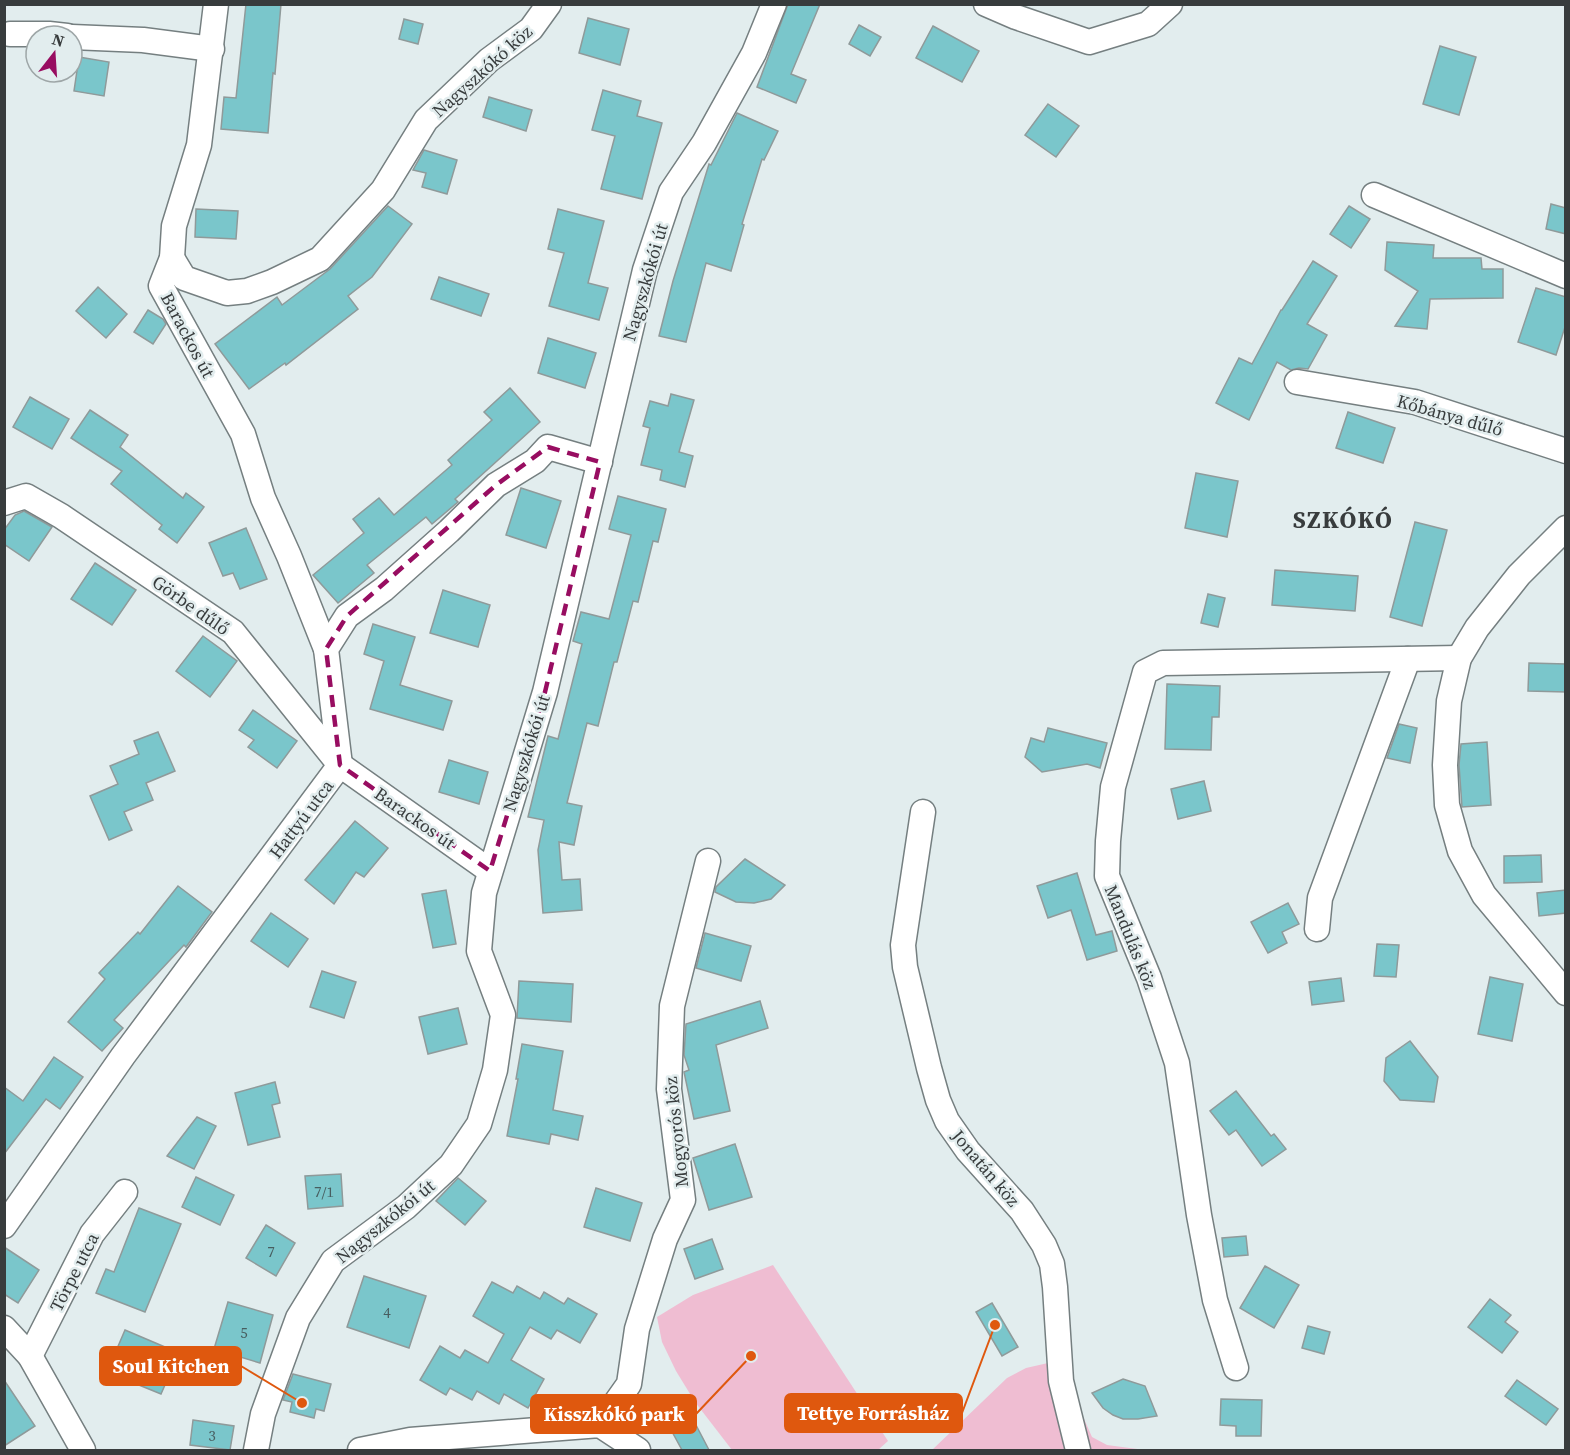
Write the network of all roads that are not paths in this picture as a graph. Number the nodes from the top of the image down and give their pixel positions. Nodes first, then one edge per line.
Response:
1 (216, 4) edge
2 (549, 4) edge
3 (774, 4) edge
4 (986, 4) edge
5 (1170, 4) edge
6 (10, 34) dead end
7 (24, 34) edge
8 (84, 38) edge
9 (212, 49) junction
10 (1374, 195) dead end
11 (172, 258) junction
12 (1566, 276) edge
13 (1297, 382) dead end
14 (1566, 451) edge
15 (600, 462) junction
16 (4, 503) edge
17 (1566, 528) edge
18 (326, 649) junction
19 (1459, 658) junction
20 (1408, 659) junction
21 (340, 765) junction
22 (922, 812) dead end
23 (708, 861) dead end
24 (490, 871) junction
25 (1317, 929) dead end
26 (1566, 993) edge
27 (124, 1192) dead end
28 (4, 1226) edge
29 (4, 1328) edge
30 (30, 1356) junction
31 (1236, 1368) dead end
32 (600, 1425) junction
33 (83, 1450) edge
34 (256, 1450) edge
35 (360, 1450) edge
36 (638, 1450) edge
37 (1078, 1450) edge

1 - 9 street, Barackos út
2 - 11 street, Nagyszkókó köz
3 - 15 street, Nagyszkókói út
4 - 5 street
6 - 7 street
8 - 9 street
9 - 11 street, Barackos út
10 - 12 street
11 - 18 street, Barackos út
13 - 14 street, Kőbánya dűlő
15 - 18 street
15 - 24 street, Nagyszkókói út
16 - 21 street, Görbe dűlő
17 - 19 street
18 - 21 street, Hattyú utca
19 - 20 street, Mandulás köz
19 - 26 street
20 - 25 street
20 - 31 street, Mandulás köz
21 - 24 street, Barackos út
21 - 28 street, Hattyú utca
22 - 37 street, Jonatán köz
23 - 32 street, Mogyorós köz
24 - 34 street, Nagyszkókói út
27 - 30 street, Törpe utca
29 - 30 street
30 - 33 street
32 - 35 street
32 - 36 street

